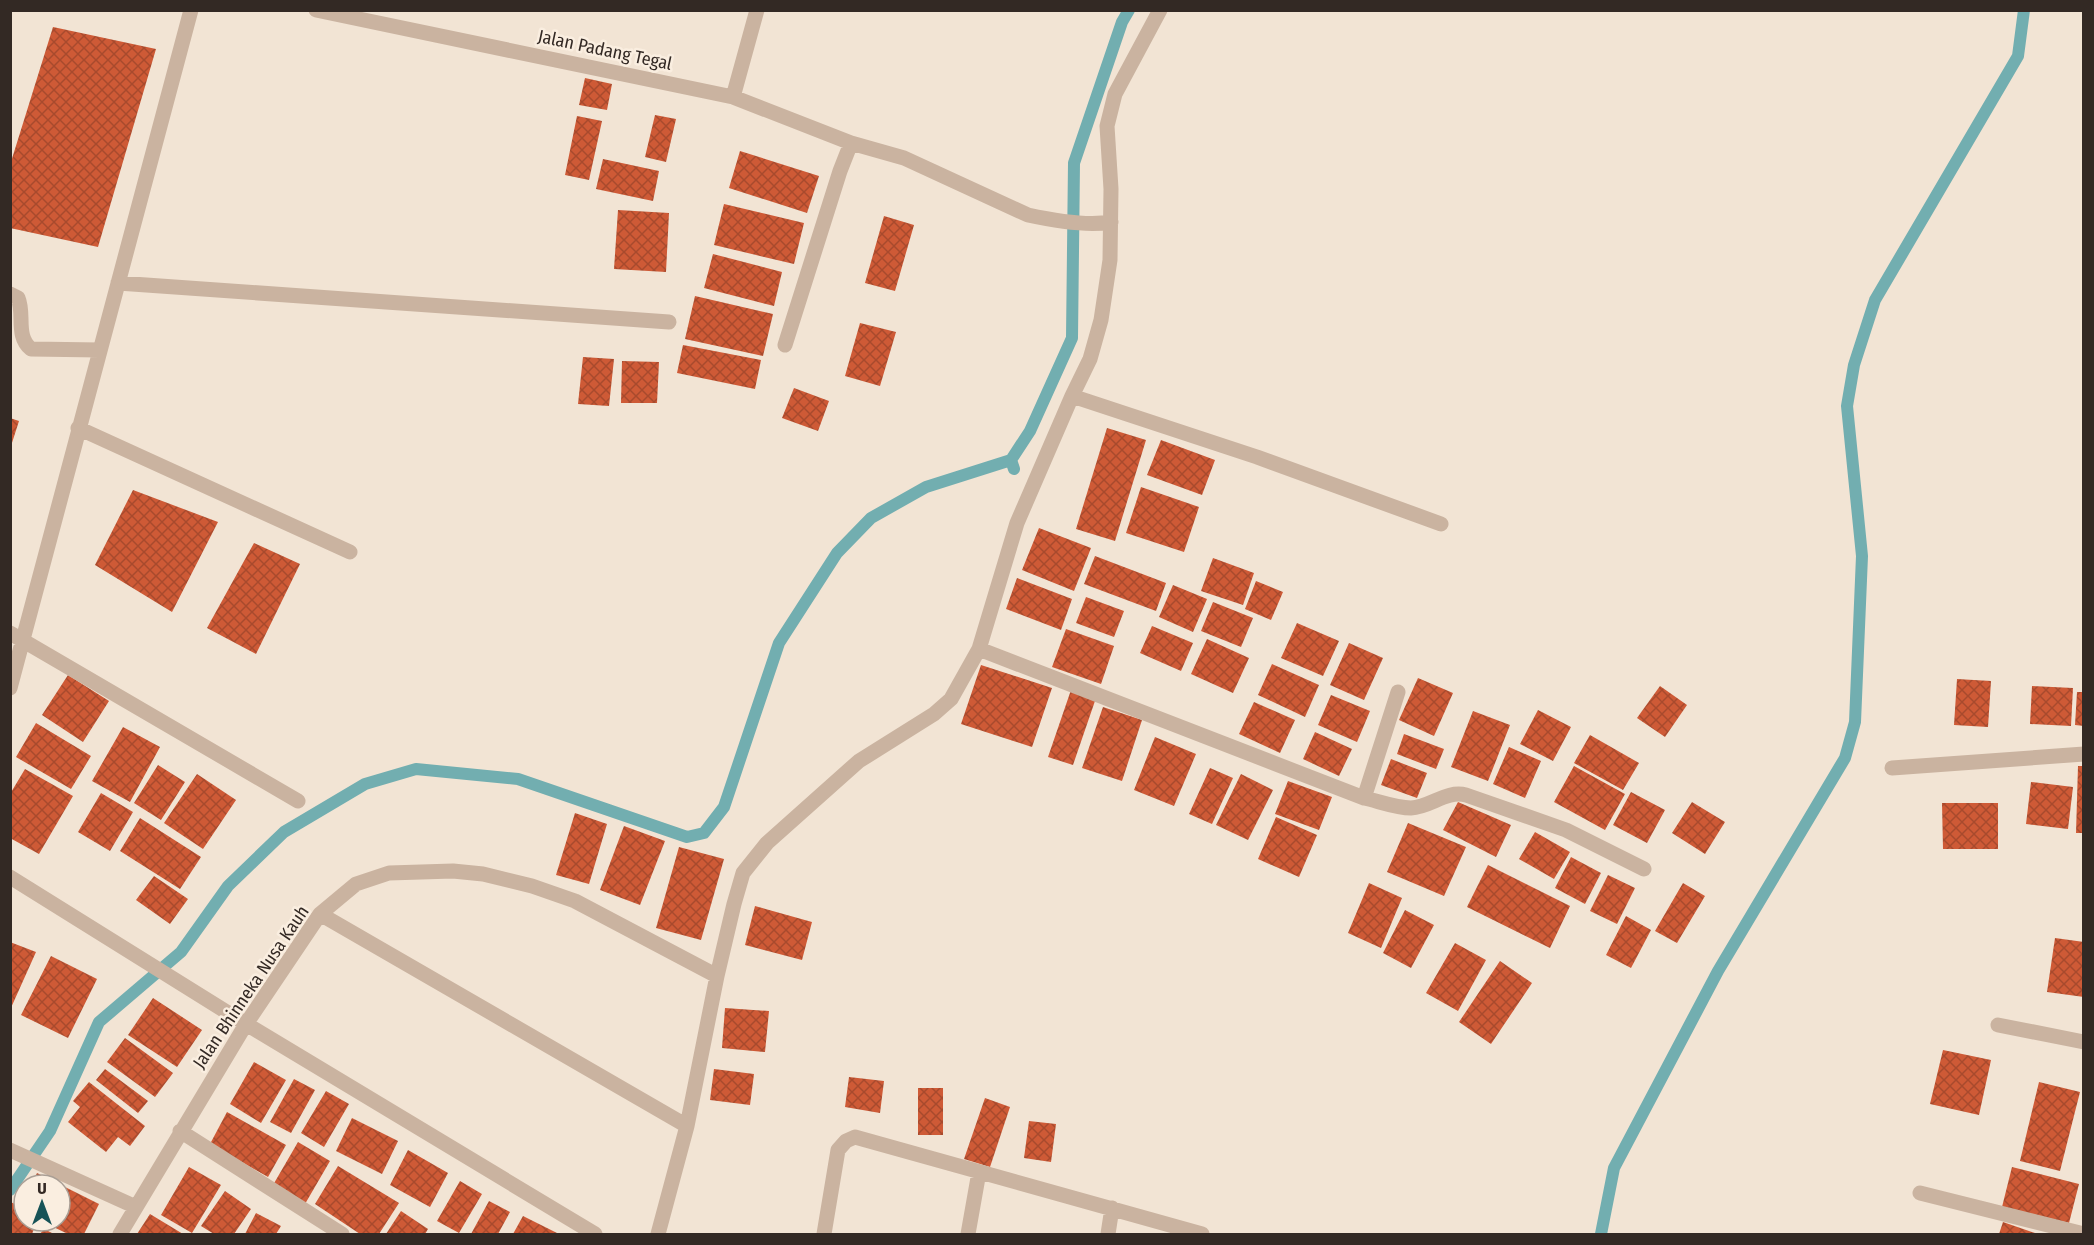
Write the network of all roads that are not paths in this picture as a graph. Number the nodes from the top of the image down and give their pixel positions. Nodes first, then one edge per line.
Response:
1 (190, 10) edge
2 (316, 10) edge
3 (757, 10) edge
4 (1160, 10) edge
5 (733, 97) junction
6 (851, 143) junction
7 (1107, 222) junction
8 (118, 283) junction
9 (10, 294) edge
10 (669, 321) dead end
11 (785, 345) dead end
12 (99, 350) junction
13 (1072, 396) junction
14 (78, 428) junction
15 (1441, 524) dead end
16 (350, 552) dead end
17 (10, 633) edge
18 (24, 641) junction
19 (979, 649) junction
20 (10, 688) edge
21 (1398, 692) dead end
22 (2084, 754) edge
23 (1892, 768) dead end
24 (1364, 798) junction
25 (298, 801) dead end
26 (1644, 869) dead end
27 (10, 877) edge
28 (320, 914) junction
29 (717, 976) junction
30 (246, 1024) junction
31 (1998, 1024) dead end
32 (2084, 1042) edge
33 (687, 1126) junction
34 (180, 1131) junction
35 (13, 1151) edge
36 (979, 1172) junction
37 (1920, 1193) dead end
38 (136, 1207) junction
39 (1112, 1208) junction
40 (120, 1234) edge
41 (342, 1234) edge
42 (595, 1234) edge
43 (658, 1234) edge
44 (824, 1234) edge
45 (968, 1234) edge
46 (1108, 1234) edge
47 (1202, 1234) edge
48 (2084, 1234) edge

1 - 8 street
2 - 5 street, Jalan Padang Tegal
3 - 5 street
4 - 7 street
5 - 6 street, Jalan Padang Tegal
6 - 7 street, Jalan Padang Tegal
6 - 11 street
7 - 13 street
8 - 10 street
8 - 12 street
9 - 12 street
12 - 14 street
13 - 15 street
13 - 19 street
14 - 16 street
14 - 18 street
17 - 18 street
18 - 20 street
18 - 25 street
19 - 24 street
19 - 29 street
21 - 24 street
22 - 23 street
24 - 26 street
27 - 30 street
28 - 29 street, Jalan Bhinneka Nusa Kauh
28 - 30 street, Jalan Bhinneka Nusa Kauh
28 - 33 street
29 - 33 street
30 - 34 street, Jalan Bhinneka Nusa Kauh
30 - 42 street
31 - 32 street
33 - 43 street
34 - 38 street, Jalan Bhinneka Nusa Kauh
34 - 41 street
35 - 38 street
36 - 39 street
36 - 44 street
36 - 45 street
37 - 48 street
38 - 40 street, Jalan Bhinneka Nusa Kauh
39 - 46 street
39 - 47 street

